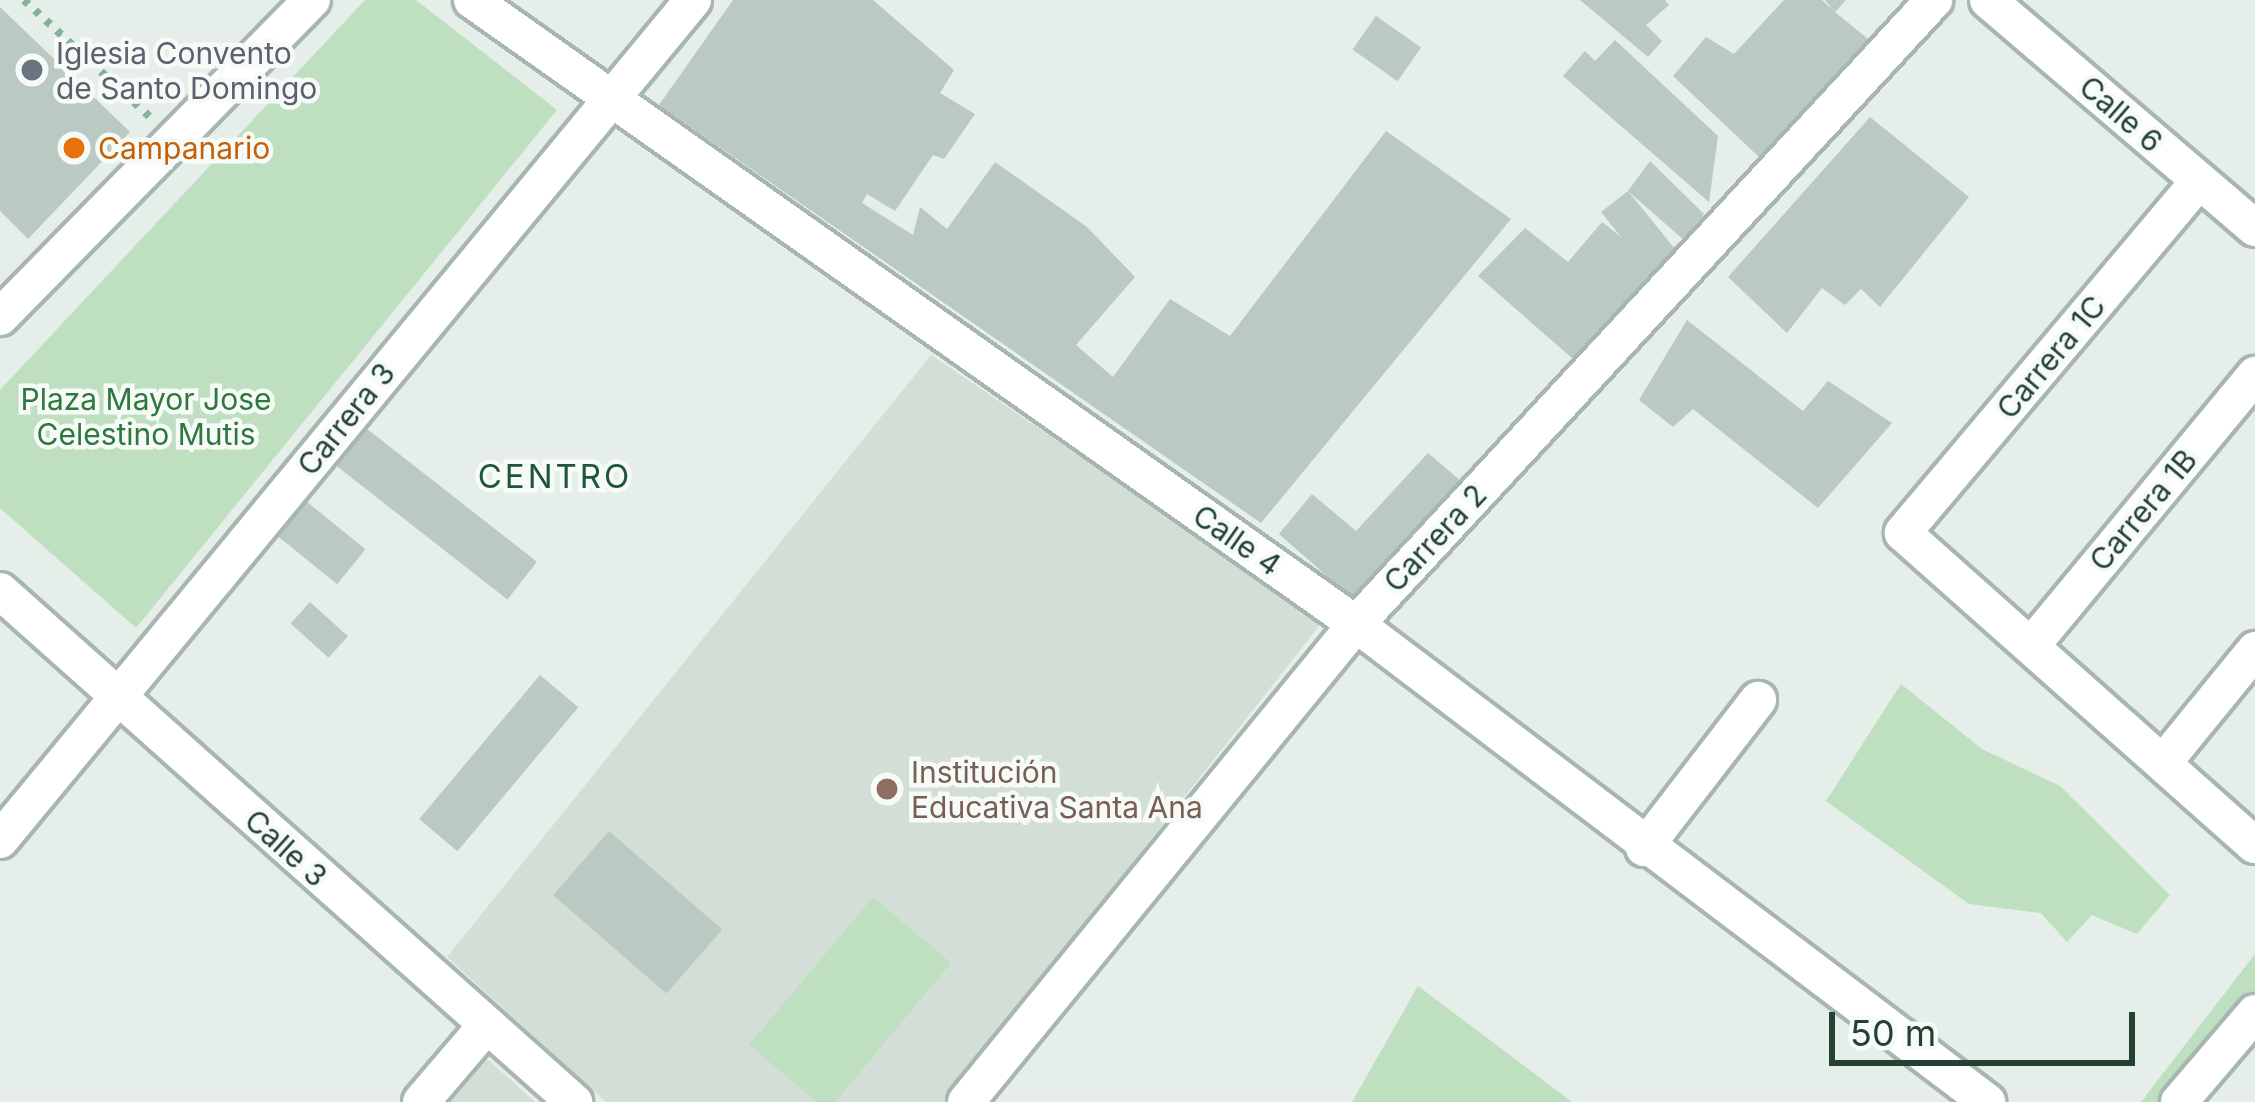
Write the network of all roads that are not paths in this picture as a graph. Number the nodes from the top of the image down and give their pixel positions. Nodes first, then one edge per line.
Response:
1 (312, 0) edge
2 (472, 0) edge
3 (693, 0) edge
4 (1934, 0) edge
5 (1988, 0) edge
6 (609, 96) junction
7 (2199, 182) junction
8 (2248, 209) edge
9 (0, 317) edge
10 (2255, 375) edge
11 (0, 591) edge
12 (1356, 624) junction
13 (2031, 646) junction
14 (2255, 650) edge
15 (119, 698) junction
16 (1758, 700) dead end
17 (2162, 763) junction
18 (0, 840) edge
19 (2255, 845) edge
20 (1643, 848) junction
21 (2255, 1012) edge
22 (485, 1027) junction
23 (421, 1102) edge
24 (574, 1102) edge
25 (966, 1102) edge
26 (1987, 1102) edge
27 (2179, 1102) edge

1 - 9 street
2 - 6 street, Calle 4
3 - 6 street, Carrera 3
4 - 12 street, Carrera 2
5 - 7 street, Calle 6
6 - 12 street, Calle 4
6 - 15 street, Carrera 3
7 - 8 street, Calle 6
7 - 13 street, Carrera 1C
10 - 13 street, Carrera 1B
11 - 15 street, Calle 3
12 - 20 street, Calle 4
12 - 25 street, Carrera 2
13 - 17 street
14 - 17 street
15 - 18 street, Carrera 3
15 - 22 street, Calle 3
16 - 20 street
17 - 19 street
20 - 26 street, Calle 4
21 - 27 street
22 - 23 street
22 - 24 street, Calle 3

